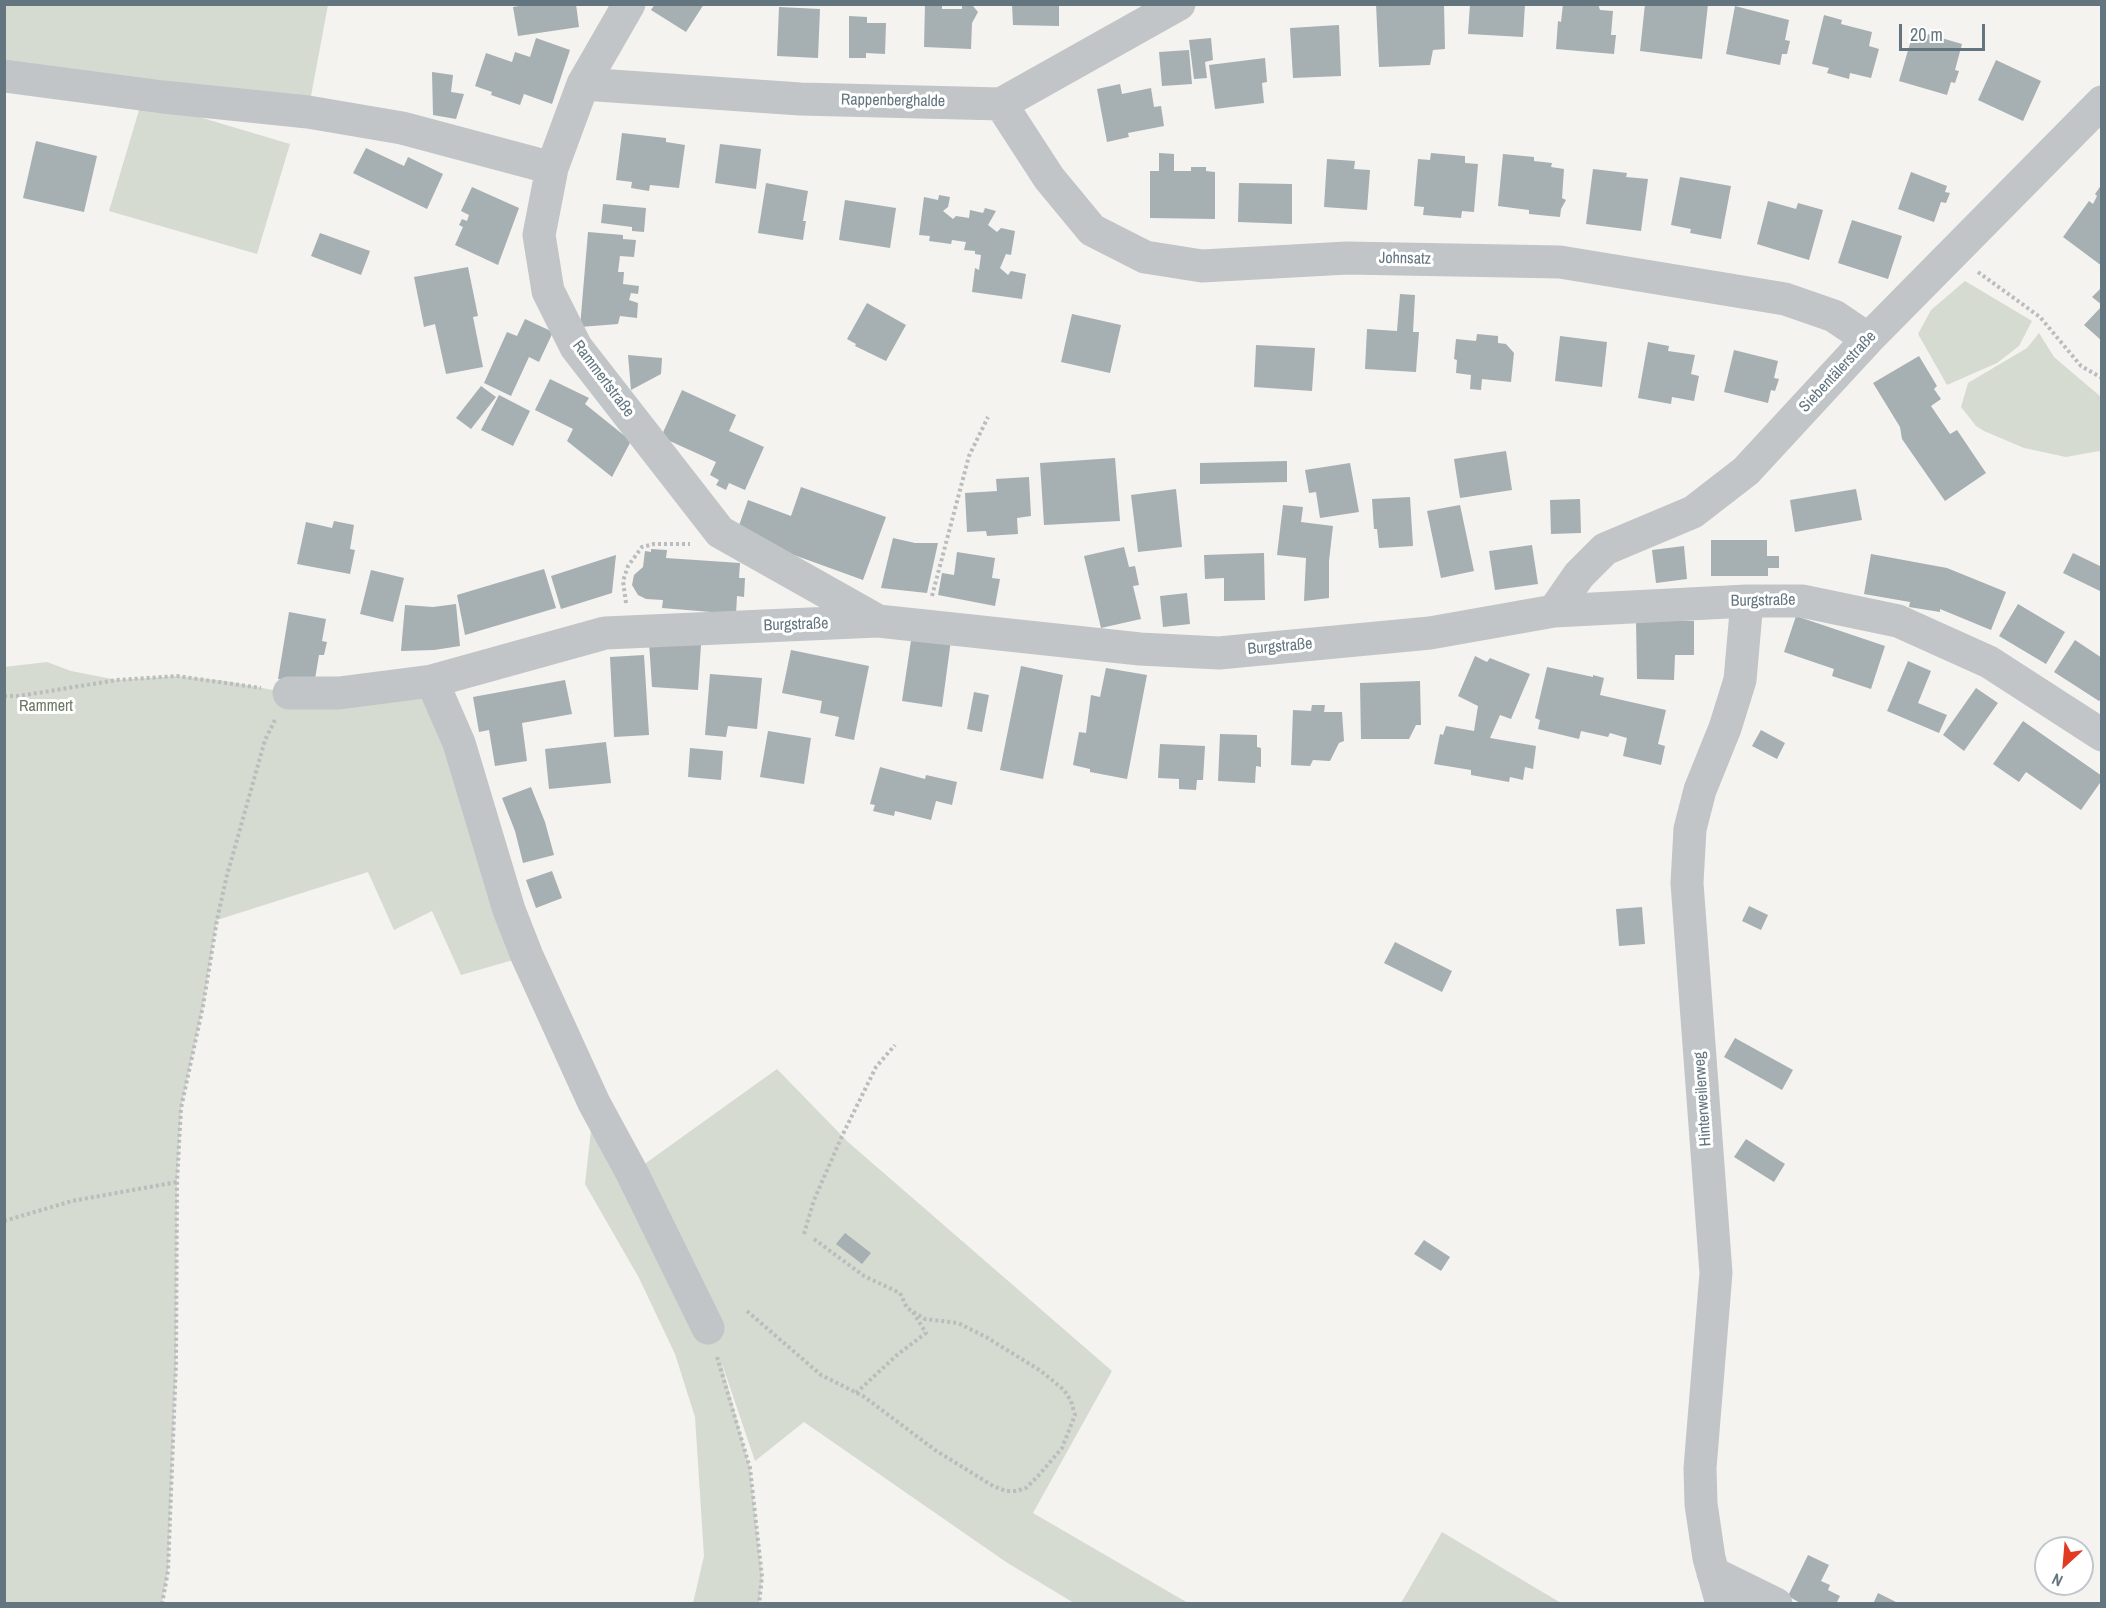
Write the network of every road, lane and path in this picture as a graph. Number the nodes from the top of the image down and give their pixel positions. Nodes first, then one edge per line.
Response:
1 (629, 4) edge
2 (1179, 4) edge
3 (4, 76) edge
4 (583, 84) junction
5 (2102, 102) edge
6 (1001, 104) junction
7 (552, 168) junction
8 (1953, 254) junction
9 (1868, 339) junction
10 (2102, 378) edge
11 (988, 417) dead end
12 (699, 544) dead end
13 (623, 581) dead end
14 (1748, 601) junction
15 (1554, 611) junction
16 (878, 621) junction
17 (927, 626) junction
18 (432, 681) junction
19 (289, 693) junction
20 (4, 696) edge
21 (2102, 735) edge
22 (895, 1045) dead end
23 (177, 1182) junction
24 (4, 1221) edge
25 (804, 1234) dead end
26 (814, 1239) dead end
27 (900, 1293) junction
28 (747, 1311) dead end
29 (708, 1328) joint
30 (856, 1393) junction
31 (1717, 1588) edge
32 (162, 1604) edge
33 (759, 1604) edge
34 (1776, 1604) edge

1 - 4 street, Rammertstraße
2 - 6 street
3 - 7 street
4 - 6 street, Rappenberghalde
4 - 7 street, Rammertstraße
5 - 8 street, Siebentälerstraße
6 - 9 street, Johnsatz
7 - 16 street, Rammertstraße
8 - 9 street, Siebentälerstraße
8 - 10 path
9 - 15 street, Siebentälerstraße
11 - 17 path
12 - 13 path
14 - 15 street, Burgstraße
14 - 21 street, Burgstraße
14 - 31 street, Hinterweilerweg
15 - 17 street, Burgstraße
16 - 17 street, Burgstraße
16 - 18 street, Burgstraße
18 - 19 street, Burgstraße
18 - 29 street
19 - 20 path
19 - 23 path
22 - 25 path
23 - 24 path
23 - 32 path
26 - 27 path
27 - 30 path
27 - 30 path
28 - 30 path
29 - 33 path
31 - 34 street

